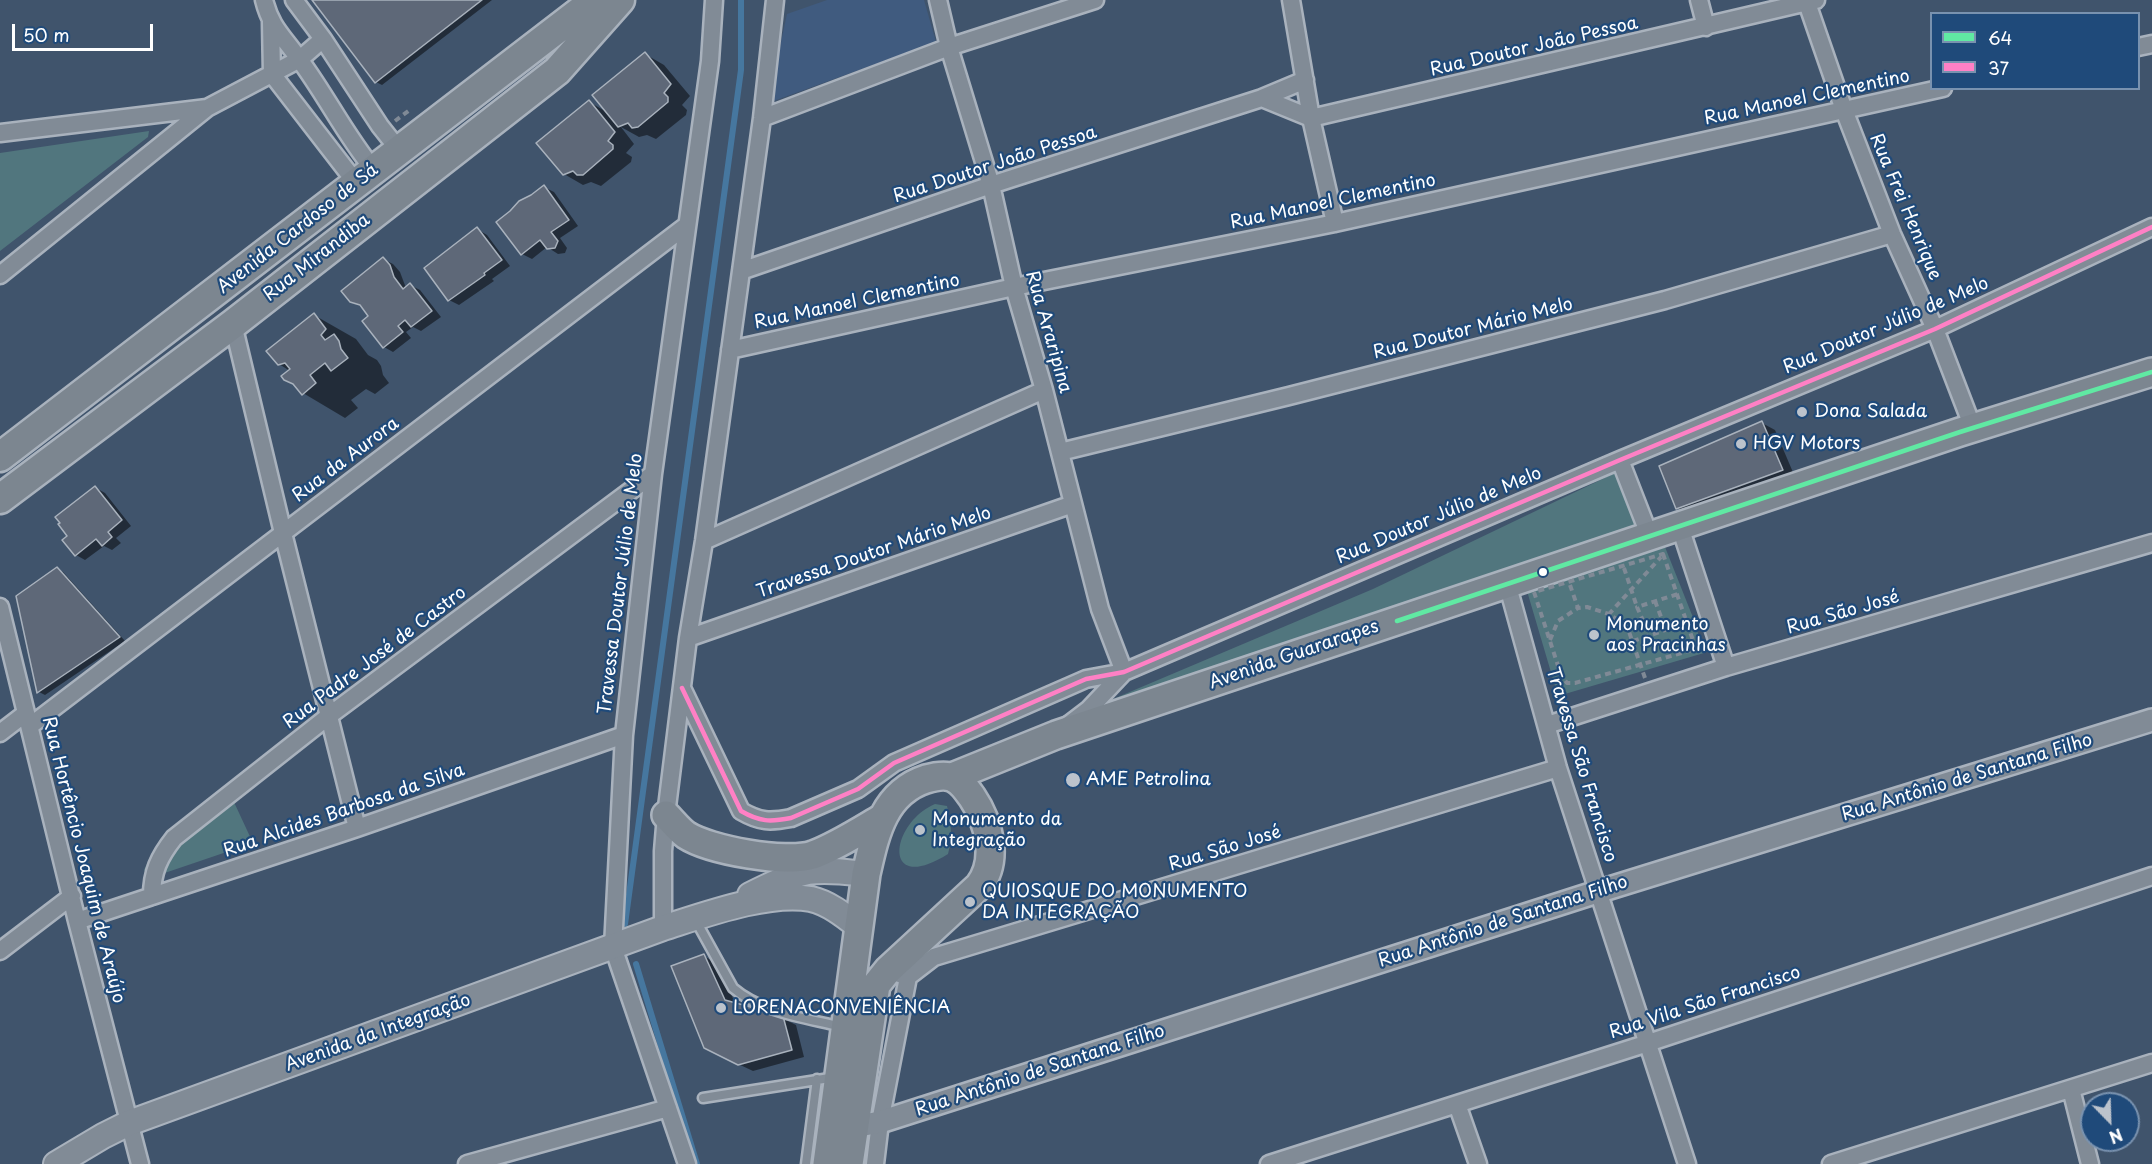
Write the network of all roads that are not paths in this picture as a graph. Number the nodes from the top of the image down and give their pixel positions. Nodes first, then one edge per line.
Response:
1 (264, 0) edge
2 (294, 0) edge
3 (595, 0) edge
4 (620, 0) edge
5 (714, 0) edge
6 (775, 0) edge
7 (938, 0) edge
8 (1095, 0) edge
9 (1291, 0) edge
10 (1699, 0) edge
11 (1810, 1) edge
12 (271, 22) junction
13 (1706, 27) junction
14 (323, 39) junction
15 (949, 47) junction
16 (300, 59) junction
17 (272, 74) junction
18 (1305, 80) junction
19 (1934, 90) edge
20 (1262, 98) junction
21 (207, 108) junction
22 (1844, 110) junction
23 (762, 118) junction
24 (1311, 118) junction
25 (0, 133) edge
26 (399, 150) junction
27 (365, 177) junction
28 (991, 185) junction
29 (1335, 223) junction
30 (687, 225) junction
31 (2152, 227) edge
32 (1893, 234) junction
33 (741, 271) junction
34 (0, 275) edge
35 (1014, 287) junction
36 (233, 324) junction
37 (1935, 329) junction
38 (730, 350) junction
39 (2152, 372) edge
40 (1044, 390) junction
41 (1973, 428) junction
42 (1060, 452) junction
43 (0, 458) edge
44 (1620, 460) junction
45 (653, 474) junction
46 (0, 499) edge
47 (1073, 504) junction
48 (1680, 527) junction
49 (283, 533) junction
50 (704, 541) junction
51 (2152, 543) edge
52 (1656, 545) junction
53 (1507, 583) junction
54 (0, 607) edge
55 (688, 638) junction
56 (1726, 667) junction
57 (1124, 672) junction
58 (682, 688) junction
59 (330, 715) junction
60 (28, 720) junction
61 (2152, 720) edge
62 (1547, 725) junction
63 (0, 733) edge
64 (624, 735) junction
65 (1056, 735) junction
66 (1558, 768) junction
67 (952, 777) junction
68 (666, 815) junction
69 (882, 818) junction
70 (357, 828) junction
71 (866, 874) junction
72 (2152, 876) edge
73 (1600, 891) junction
74 (72, 896) junction
75 (152, 896) junction
76 (700, 916) junction
77 (77, 921) junction
78 (859, 927) junction
79 (663, 928) junction
80 (613, 947) junction
81 (0, 951) edge
82 (898, 973) junction
83 (846, 1028) junction
84 (1648, 1043) junction
85 (2152, 1063) edge
86 (828, 1078) junction
87 (2071, 1089) junction
88 (703, 1098) dead end
89 (1457, 1104) junction
90 (668, 1108) junction
91 (129, 1123) junction
92 (867, 1124) junction
93 (56, 1164) edge
94 (141, 1164) edge
95 (467, 1164) edge
96 (687, 1164) edge
97 (806, 1164) edge
98 (827, 1164) edge
99 (849, 1164) edge
100 (875, 1164) edge
101 (1269, 1164) edge
102 (1478, 1164) edge
103 (1687, 1164) edge
104 (1831, 1164) edge
105 (2090, 1164) edge

1 - 12 street
2 - 14 street
3 - 26 highway, Avenida Cardoso de Sá
4 - 36 highway, Rua Mirandiba
5 - 30 street, Travessa Doutor Júlio de Melo
6 - 23 street
7 - 15 street, Rua Araripina
8 - 15 street
9 - 18 street
10 - 13 street
11 - 13 street, Rua Doutor João Pessoa
11 - 22 street, Rua Frei Henrique
12 - 16 street
12 - 17 street
13 - 24 street, Rua Doutor João Pessoa
14 - 16 street
14 - 26 street
15 - 23 street
15 - 28 street, Rua Araripina
16 - 17 street
16 - 27 street
17 - 21 street
17 - 27 street
18 - 20 street, Rua Doutor João Pessoa
18 - 24 street
19 - 22 street, Rua Manoel Clementino
20 - 24 street
20 - 28 street, Rua Doutor João Pessoa
21 - 25 street
21 - 34 street
22 - 29 street, Rua Manoel Clementino
22 - 32 street, Rua Frei Henrique
23 - 33 street
24 - 29 street
26 - 27 highway, Avenida Cardoso de Sá
27 - 43 highway, Avenida Cardoso de Sá
28 - 33 street, Rua Doutor João Pessoa
28 - 35 street, Rua Araripina
29 - 35 street, Rua Manoel Clementino
30 - 45 street, Travessa Doutor Júlio de Melo
30 - 49 street, Rua da Aurora
31 - 37 street, Rua Doutor Júlio de Melo
32 - 37 street, Rua Frei Henrique
32 - 42 street, Rua Doutor Mário Melo
33 - 38 street
35 - 38 street, Rua Manoel Clementino
35 - 40 street, Rua Araripina
36 - 46 highway, Rua Mirandiba
36 - 49 street
37 - 41 street, Rua Frei Henrique
37 - 44 street, Rua Doutor Júlio de Melo
38 - 50 street
39 - 41 main road, Avenida Guararapes
40 - 42 street, Rua Araripina
40 - 50 street
41 - 48 main road, Avenida Guararapes
42 - 47 street, Rua Araripina
44 - 52 street
44 - 57 street, Rua Doutor Júlio de Melo
45 - 59 street, Rua Padre José de Castro
45 - 64 street, Travessa Doutor Júlio de Melo
47 - 55 street, Travessa Doutor Mário Melo
47 - 57 street, Rua Araripina
48 - 52 main road, Avenida Guararapes
48 - 56 street
49 - 59 street
49 - 60 street, Rua da Aurora
50 - 55 street
51 - 56 street, Rua São José
52 - 53 main road, Avenida Guararapes
53 - 62 street, Travessa São Francisco
53 - 65 main road, Avenida Guararapes
54 - 60 street, Rua Hortêncio Joaquim de Araújo
55 - 58 street
56 - 62 street, Rua São José
57 - 58 street, Rua Doutor Júlio de Melo
57 - 65 street
58 - 68 street
59 - 70 street
59 - 75 street, Rua Padre José de Castro
60 - 63 street, Rua da Aurora
60 - 74 street, Rua Hortêncio Joaquim de Araújo
61 - 73 street, Rua Antônio de Santana Filho
62 - 66 street, Travessa São Francisco
64 - 70 street, Rua Alcides Barbosa da Silva
64 - 80 street, Travessa Doutor Júlio de Melo
65 - 67 main road, Avenida Guararapes
66 - 73 street, Travessa São Francisco
66 - 82 street, Rua São José
67 - 69 main road, Avenida Guararapes
67 - 82 main road
68 - 69 main road
68 - 79 street
69 - 71 main road
70 - 75 street, Rua Alcides Barbosa da Silva
71 - 76 main road, Avenida da Integração
71 - 78 main road
72 - 84 street, Rua Vila São Francisco
73 - 84 street, Travessa São Francisco
73 - 92 street, Rua Antônio de Santana Filho
74 - 77 street, Rua Hortêncio Joaquim de Araújo
74 - 81 street
75 - 77 street, Rua Alcides Barbosa da Silva
76 - 78 main road, Avenida da Integração
76 - 79 main road, Avenida da Integração
76 - 83 lane
77 - 91 street, Rua Hortêncio Joaquim de Araújo
78 - 83 main road
79 - 80 main road, Avenida da Integração
80 - 90 street, Travessa Doutor Júlio de Melo
80 - 91 main road, Avenida da Integração
82 - 92 main road
83 - 86 main road
84 - 89 street, Rua Vila São Francisco
84 - 103 street, Travessa São Francisco
85 - 87 street
86 - 88 lane
86 - 97 lane
86 - 98 main road
87 - 104 street
87 - 105 street
89 - 101 street, Rua Vila São Francisco
89 - 102 street
90 - 95 street
90 - 96 street, Travessa Doutor Júlio de Melo
91 - 93 main road, Avenida da Integração
91 - 94 street, Rua Hortêncio Joaquim de Araújo
92 - 99 main road
92 - 100 street

